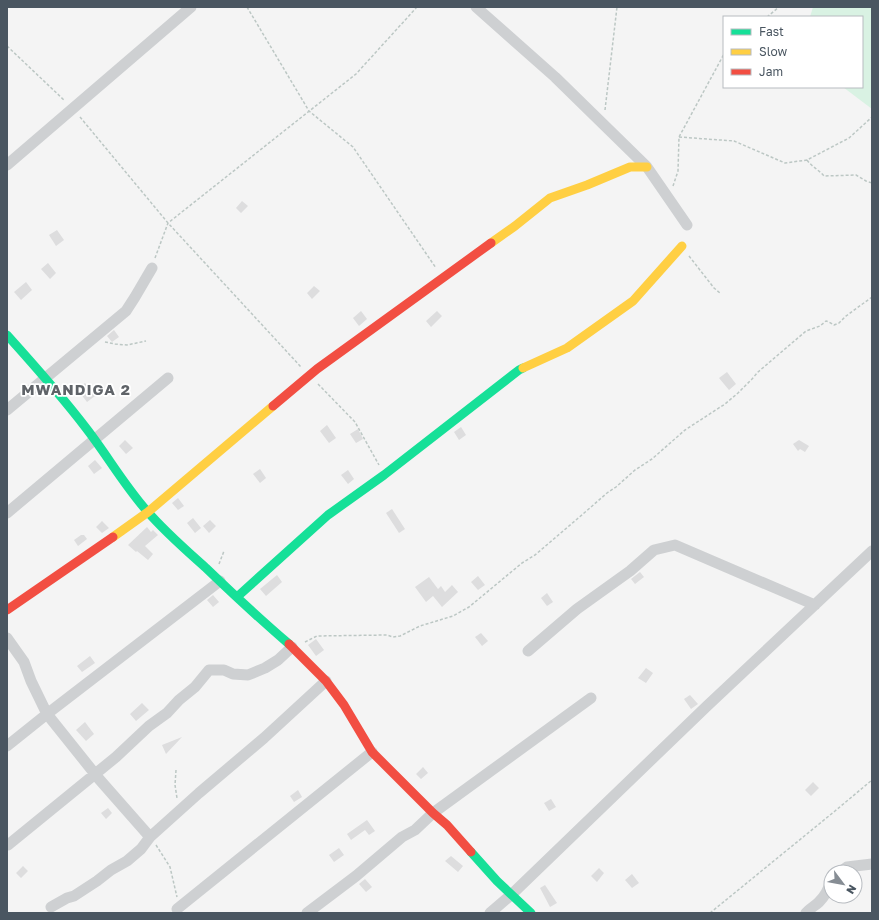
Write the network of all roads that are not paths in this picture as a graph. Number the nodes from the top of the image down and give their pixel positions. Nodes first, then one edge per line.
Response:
1 (191, 7) edge
2 (476, 7) edge
3 (7, 165) edge
4 (647, 167) junction
5 (687, 225) dead end
6 (682, 246) road end
7 (152, 268) road end
8 (7, 335) edge
9 (168, 378) dead end
10 (46, 379) junction
11 (7, 410) edge
12 (95, 440) junction
13 (148, 512) junction
14 (7, 513) edge
15 (872, 551) edge
16 (220, 582) junction
17 (237, 597) junction
18 (815, 605) junction
19 (7, 610) edge
20 (7, 638) edge
21 (292, 647) junction
22 (528, 651) dead end
23 (326, 681) junction
24 (591, 698) dead end
25 (47, 714) junction
26 (7, 746) edge
27 (372, 752) junction
28 (95, 774) junction
29 (433, 813) junction
30 (150, 837) junction
31 (8, 845) dead end
32 (511, 895) junction
33 (823, 896) edge
34 (51, 906) dead end
35 (177, 909) road end
36 (307, 913) edge
37 (490, 913) edge
38 (531, 913) edge
39 (806, 913) edge

1 - 3 street
2 - 4 street
4 - 5 street
4 - 13 street
6 - 17 street
7 - 10 street
8 - 10 street
9 - 12 street
10 - 11 street
10 - 12 street
12 - 13 street
12 - 14 street
13 - 16 street
13 - 19 street
15 - 18 street
16 - 17 street
16 - 25 street
17 - 21 street
18 - 22 street
18 - 32 street
20 - 25 street
21 - 23 street
21 - 28 street
23 - 27 street
23 - 30 street
24 - 29 street
25 - 26 street
25 - 28 street
27 - 29 street
27 - 35 street
28 - 30 street
28 - 31 street
29 - 32 street
29 - 36 street
30 - 34 street
32 - 37 street
32 - 38 street
33 - 39 street

